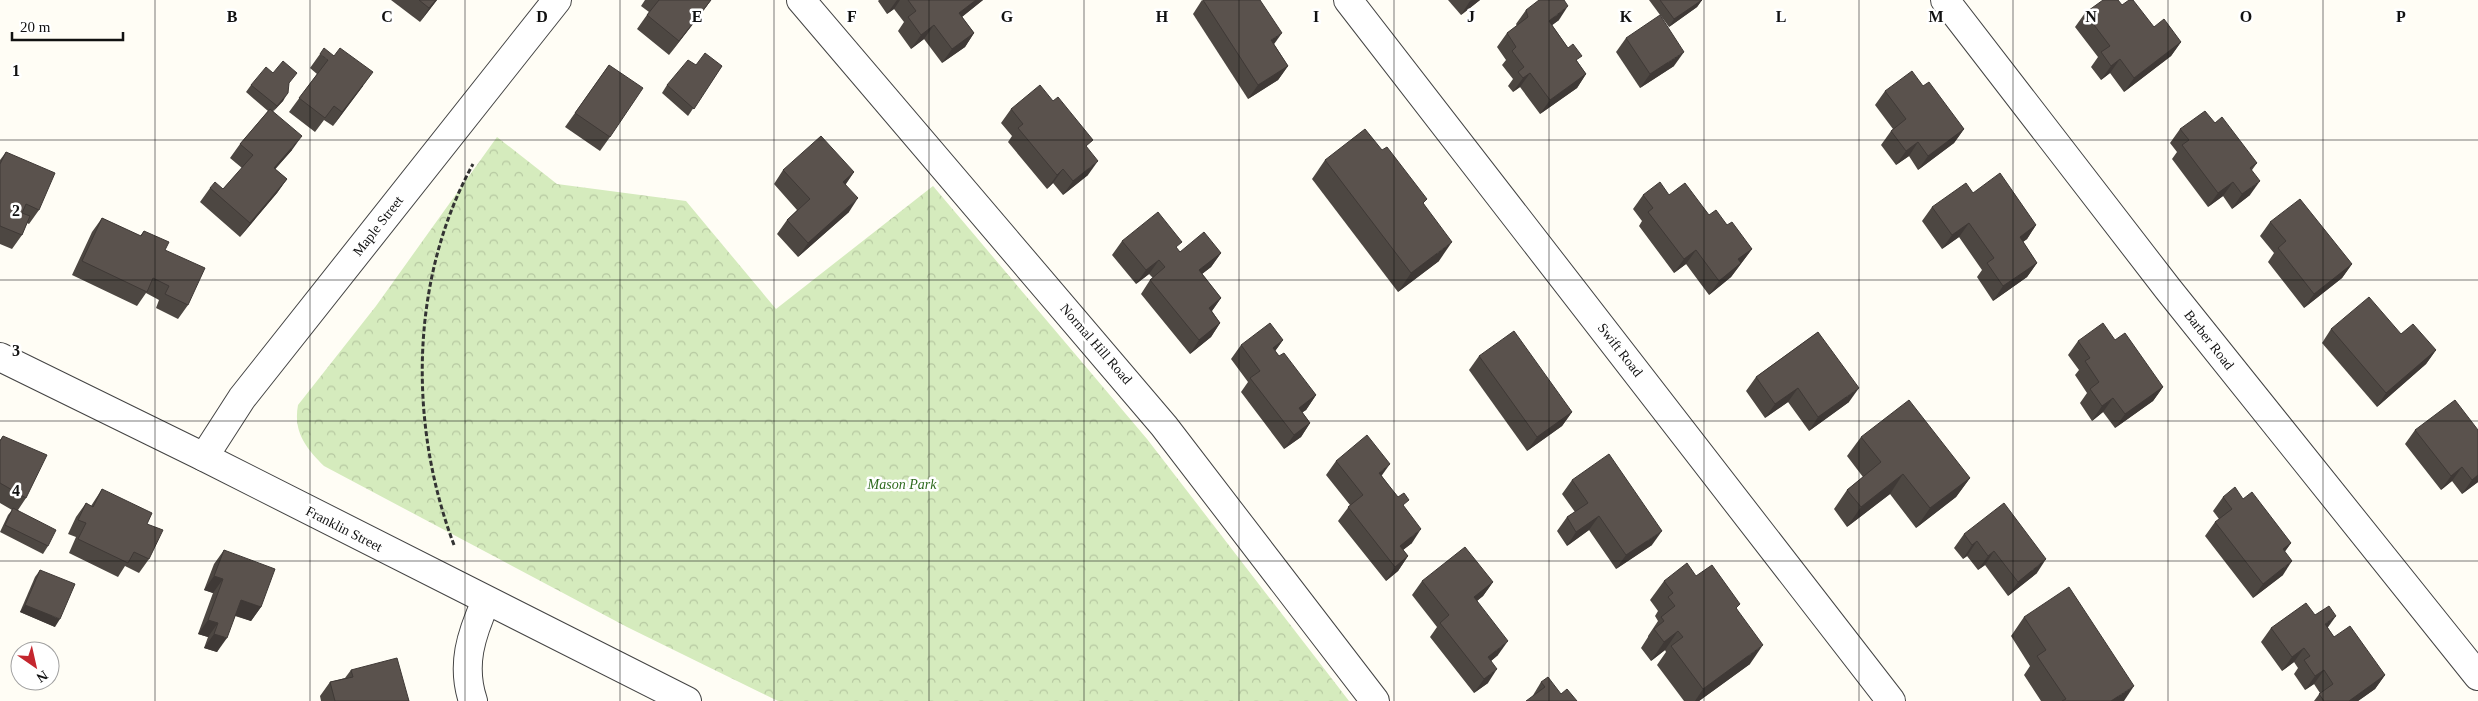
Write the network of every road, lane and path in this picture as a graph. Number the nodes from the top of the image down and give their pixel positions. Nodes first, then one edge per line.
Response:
1 (557, 0) edge
2 (801, 0) edge
3 (1348, 0) edge
4 (1945, 0) edge
5 (475, 160) dead end
6 (0, 357) edge
7 (204, 457) junction
8 (454, 546) dead end
9 (486, 602) junction
10 (2478, 676) edge
11 (473, 701) edge
12 (687, 701) edge
13 (1376, 701) edge
14 (1892, 701) edge

1 - 7 street, Maple Street
2 - 13 street, Normal Hill Road
3 - 14 street, Swift Road
4 - 10 street, Barber Road
5 - 8 path
6 - 7 street, Franklin Street
7 - 9 street, Franklin Street
9 - 11 street
9 - 12 street, Franklin Street

